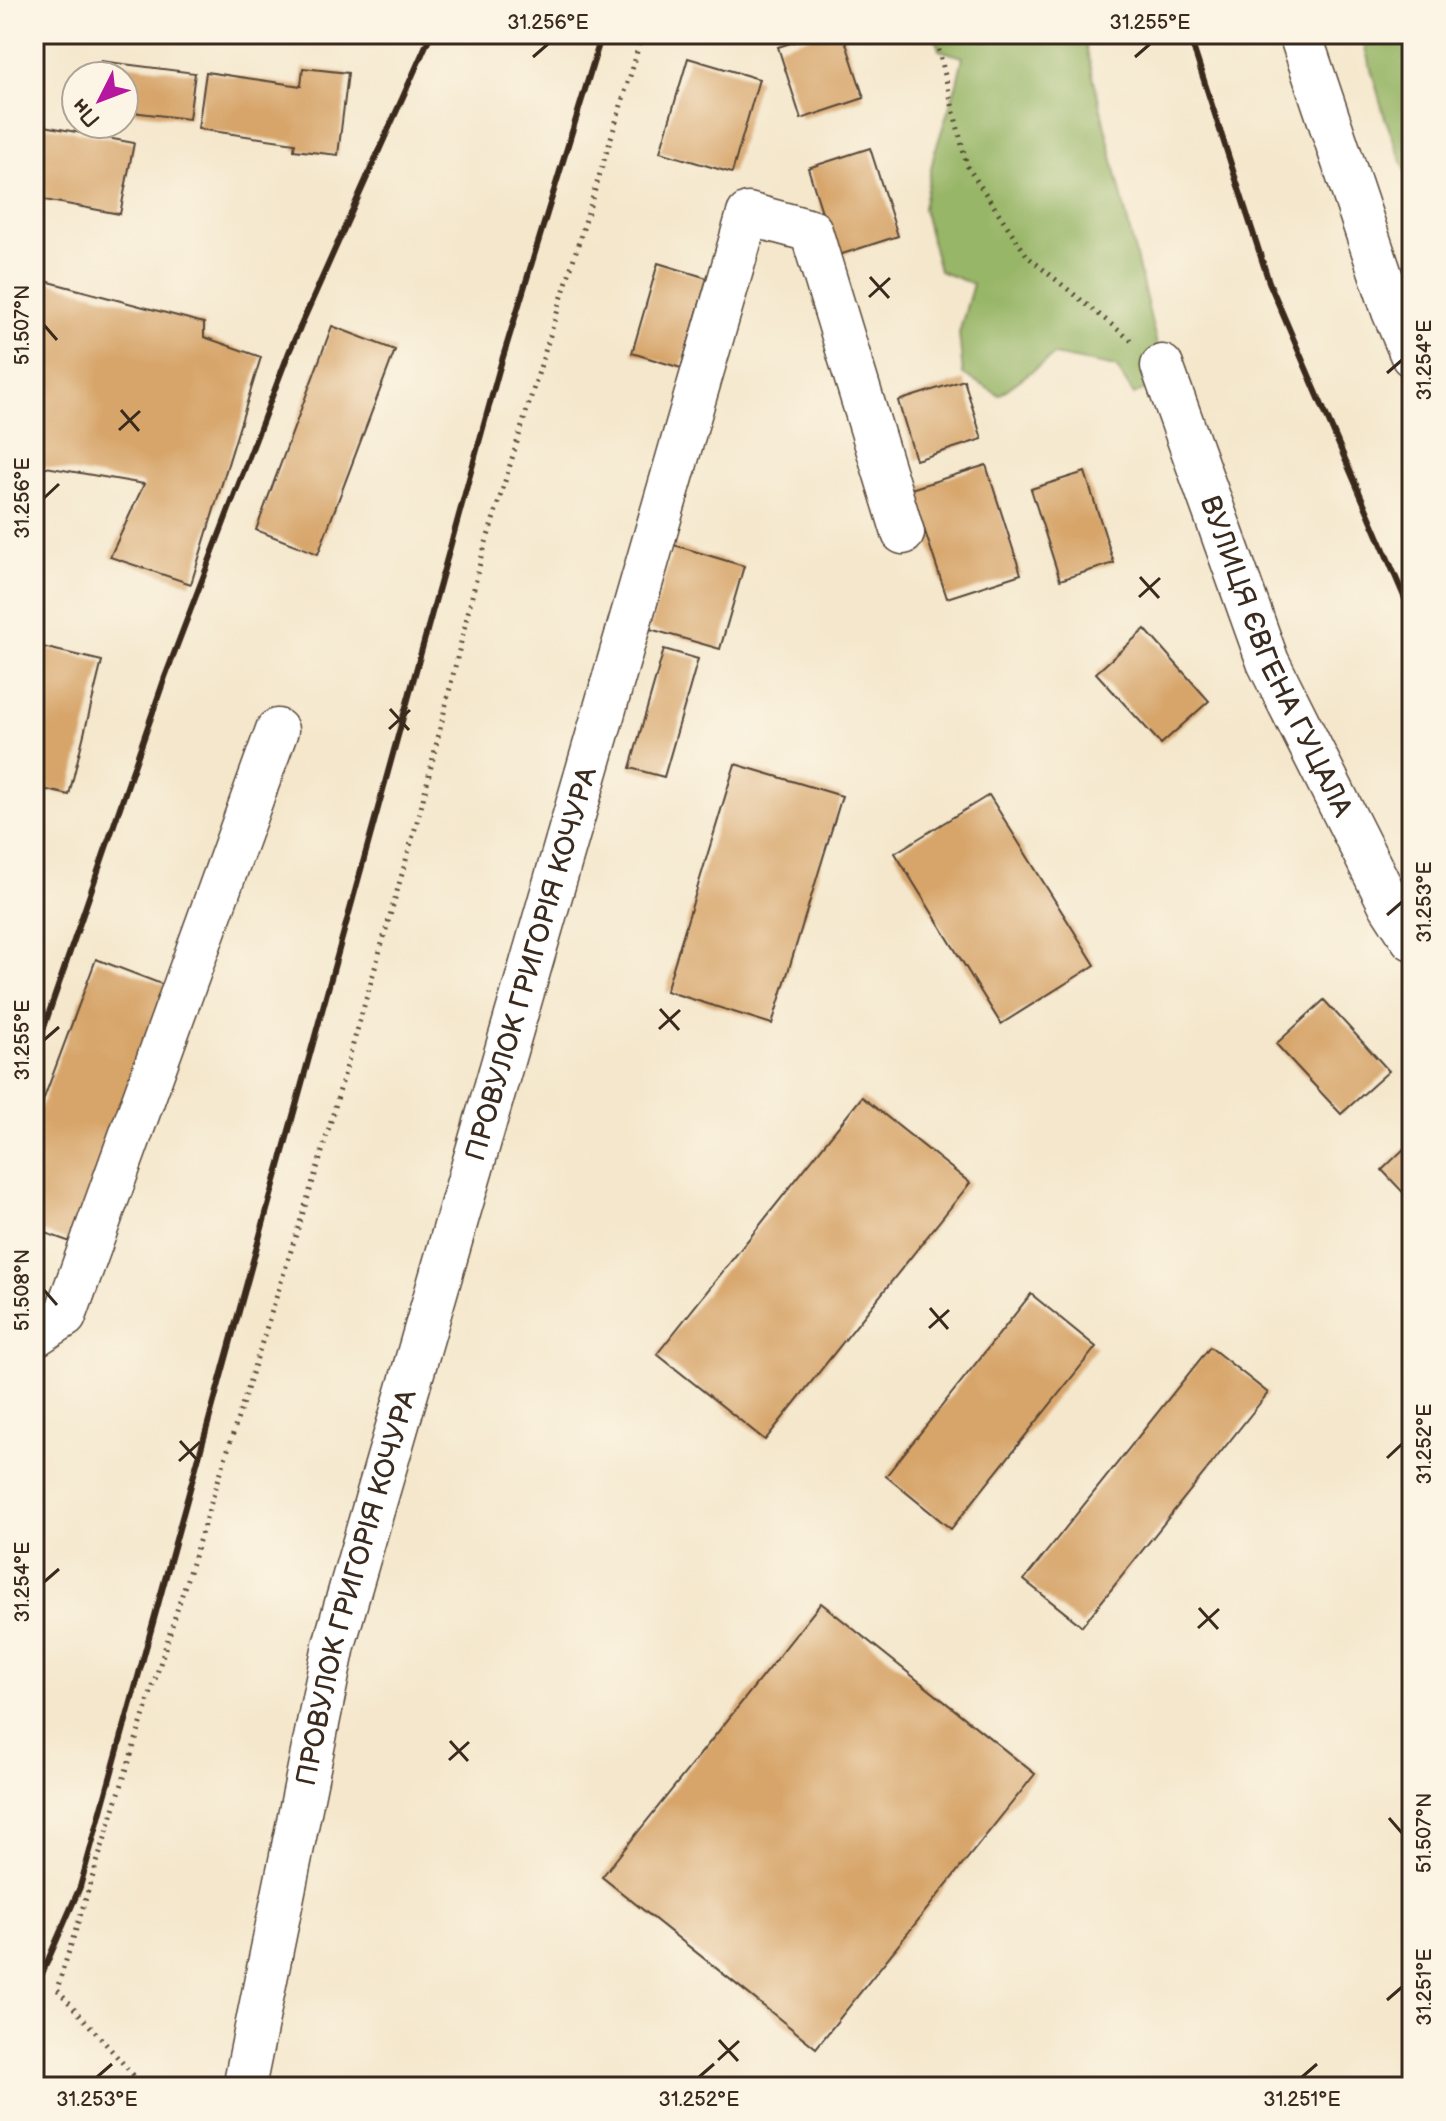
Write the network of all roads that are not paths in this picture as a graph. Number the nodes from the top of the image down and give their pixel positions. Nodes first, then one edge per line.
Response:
1 (1300, 34) edge
2 (1412, 356) edge
3 (1162, 366) road end
4 (903, 533) dead end
5 (277, 730) dead end
6 (1412, 939) edge
7 (34, 1336) edge
8 (244, 2087) edge

1 - 2 street
3 - 6 street, ВУЛИЦЯ ЄВГЕНА ГУЦАЛА
4 - 8 street, ПРОВУЛОК ГРИГОРІЯ КОЧУРА
5 - 7 street

